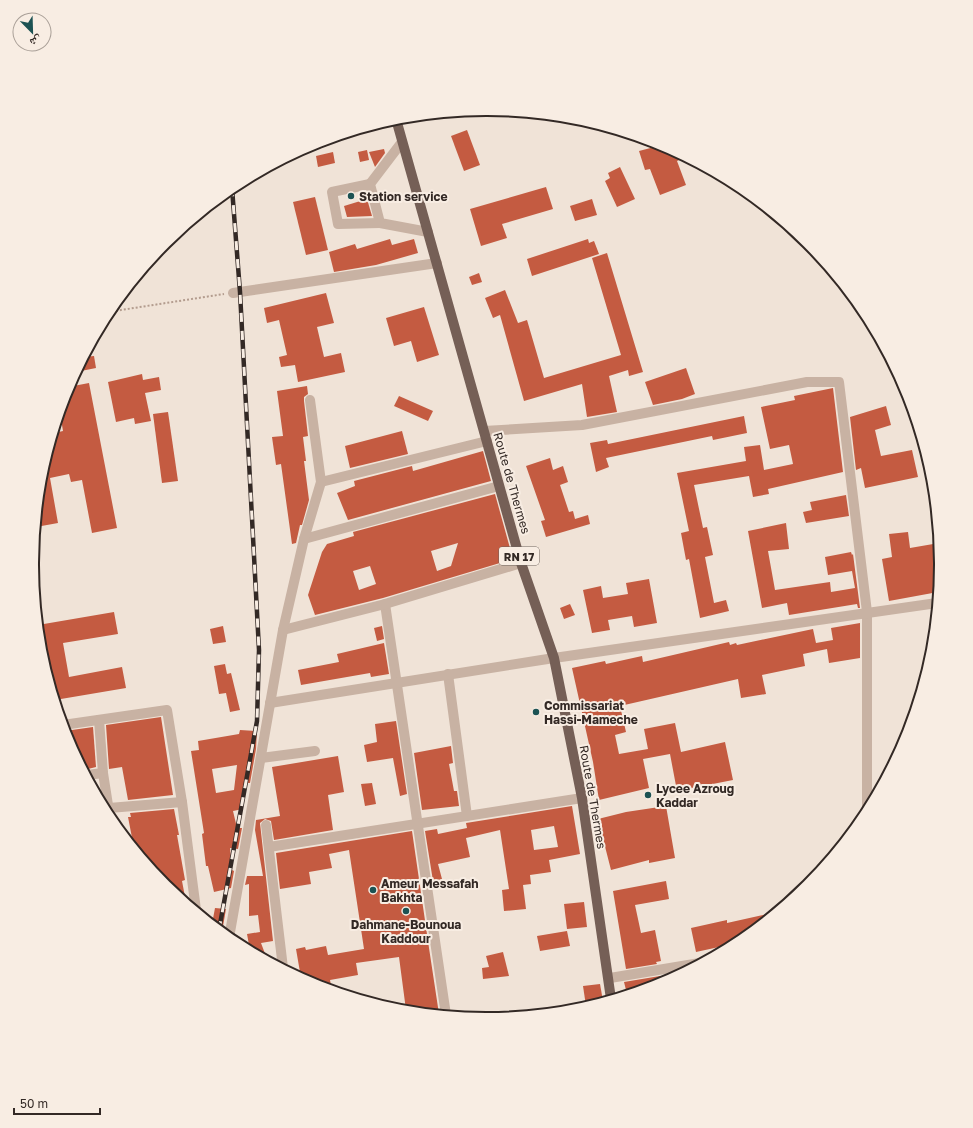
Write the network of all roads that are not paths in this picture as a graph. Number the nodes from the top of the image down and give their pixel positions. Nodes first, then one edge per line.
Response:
1 (398, 125) edge
2 (402, 142) junction
3 (370, 184) junction
4 (380, 223) junction
5 (428, 232) junction
6 (436, 263) junction
7 (233, 293) road end
8 (310, 400) dead end
9 (484, 431) junction
10 (487, 441) junction
11 (321, 482) junction
12 (499, 486) junction
13 (304, 539) junction
14 (521, 562) junction
15 (385, 604) junction
16 (932, 604) edge
17 (867, 612) junction
18 (283, 630) junction
19 (554, 658) junction
20 (448, 674) junction
21 (397, 684) junction
22 (270, 703) junction
23 (99, 720) junction
24 (69, 724) edge
25 (315, 751) dead end
26 (261, 758) junction
27 (103, 773) junction
28 (92, 774) edge
29 (582, 798) junction
30 (867, 800) edge
31 (182, 802) junction
32 (108, 803) edge
33 (111, 808) edge
34 (467, 816) junction
35 (418, 824) junction
36 (266, 825) dead end
37 (269, 847) junction
38 (195, 903) edge
39 (230, 931) edge
40 (282, 962) edge
41 (682, 966) edge
42 (610, 978) junction
43 (611, 994) edge
44 (445, 1010) edge

1 - 2 main road, Route de Thermes / RN 17
2 - 3 street
2 - 5 main road, Route de Thermes / RN 17
3 - 4 street
3 - 4 street
4 - 5 street
5 - 6 main road, Route de Thermes / RN 17
6 - 7 street
6 - 9 main road, Route de Thermes / RN 17
8 - 11 street
9 - 10 main road, Route de Thermes / RN 17
9 - 17 street
10 - 11 street
10 - 12 main road, Route de Thermes / RN 17
11 - 13 street
12 - 13 street
12 - 14 main road, Route de Thermes / RN 17
13 - 18 street
14 - 15 street
14 - 19 main road, Route de Thermes / RN 17
15 - 18 street
15 - 21 street
16 - 17 street
17 - 19 street
17 - 30 street
18 - 22 street
19 - 20 street
19 - 29 main road, Route de Thermes / RN 17
20 - 21 street
20 - 34 street
21 - 22 street
21 - 35 street
22 - 26 street
23 - 24 street
23 - 27 street
23 - 31 street
25 - 26 street
26 - 39 street
27 - 28 street
27 - 32 street
29 - 34 street
29 - 42 main road, Route de Thermes / RN 17
31 - 33 street
31 - 38 street
34 - 35 street
35 - 37 street
35 - 44 street
36 - 37 street
37 - 40 street
41 - 42 street
42 - 43 main road, Route de Thermes / RN 17

